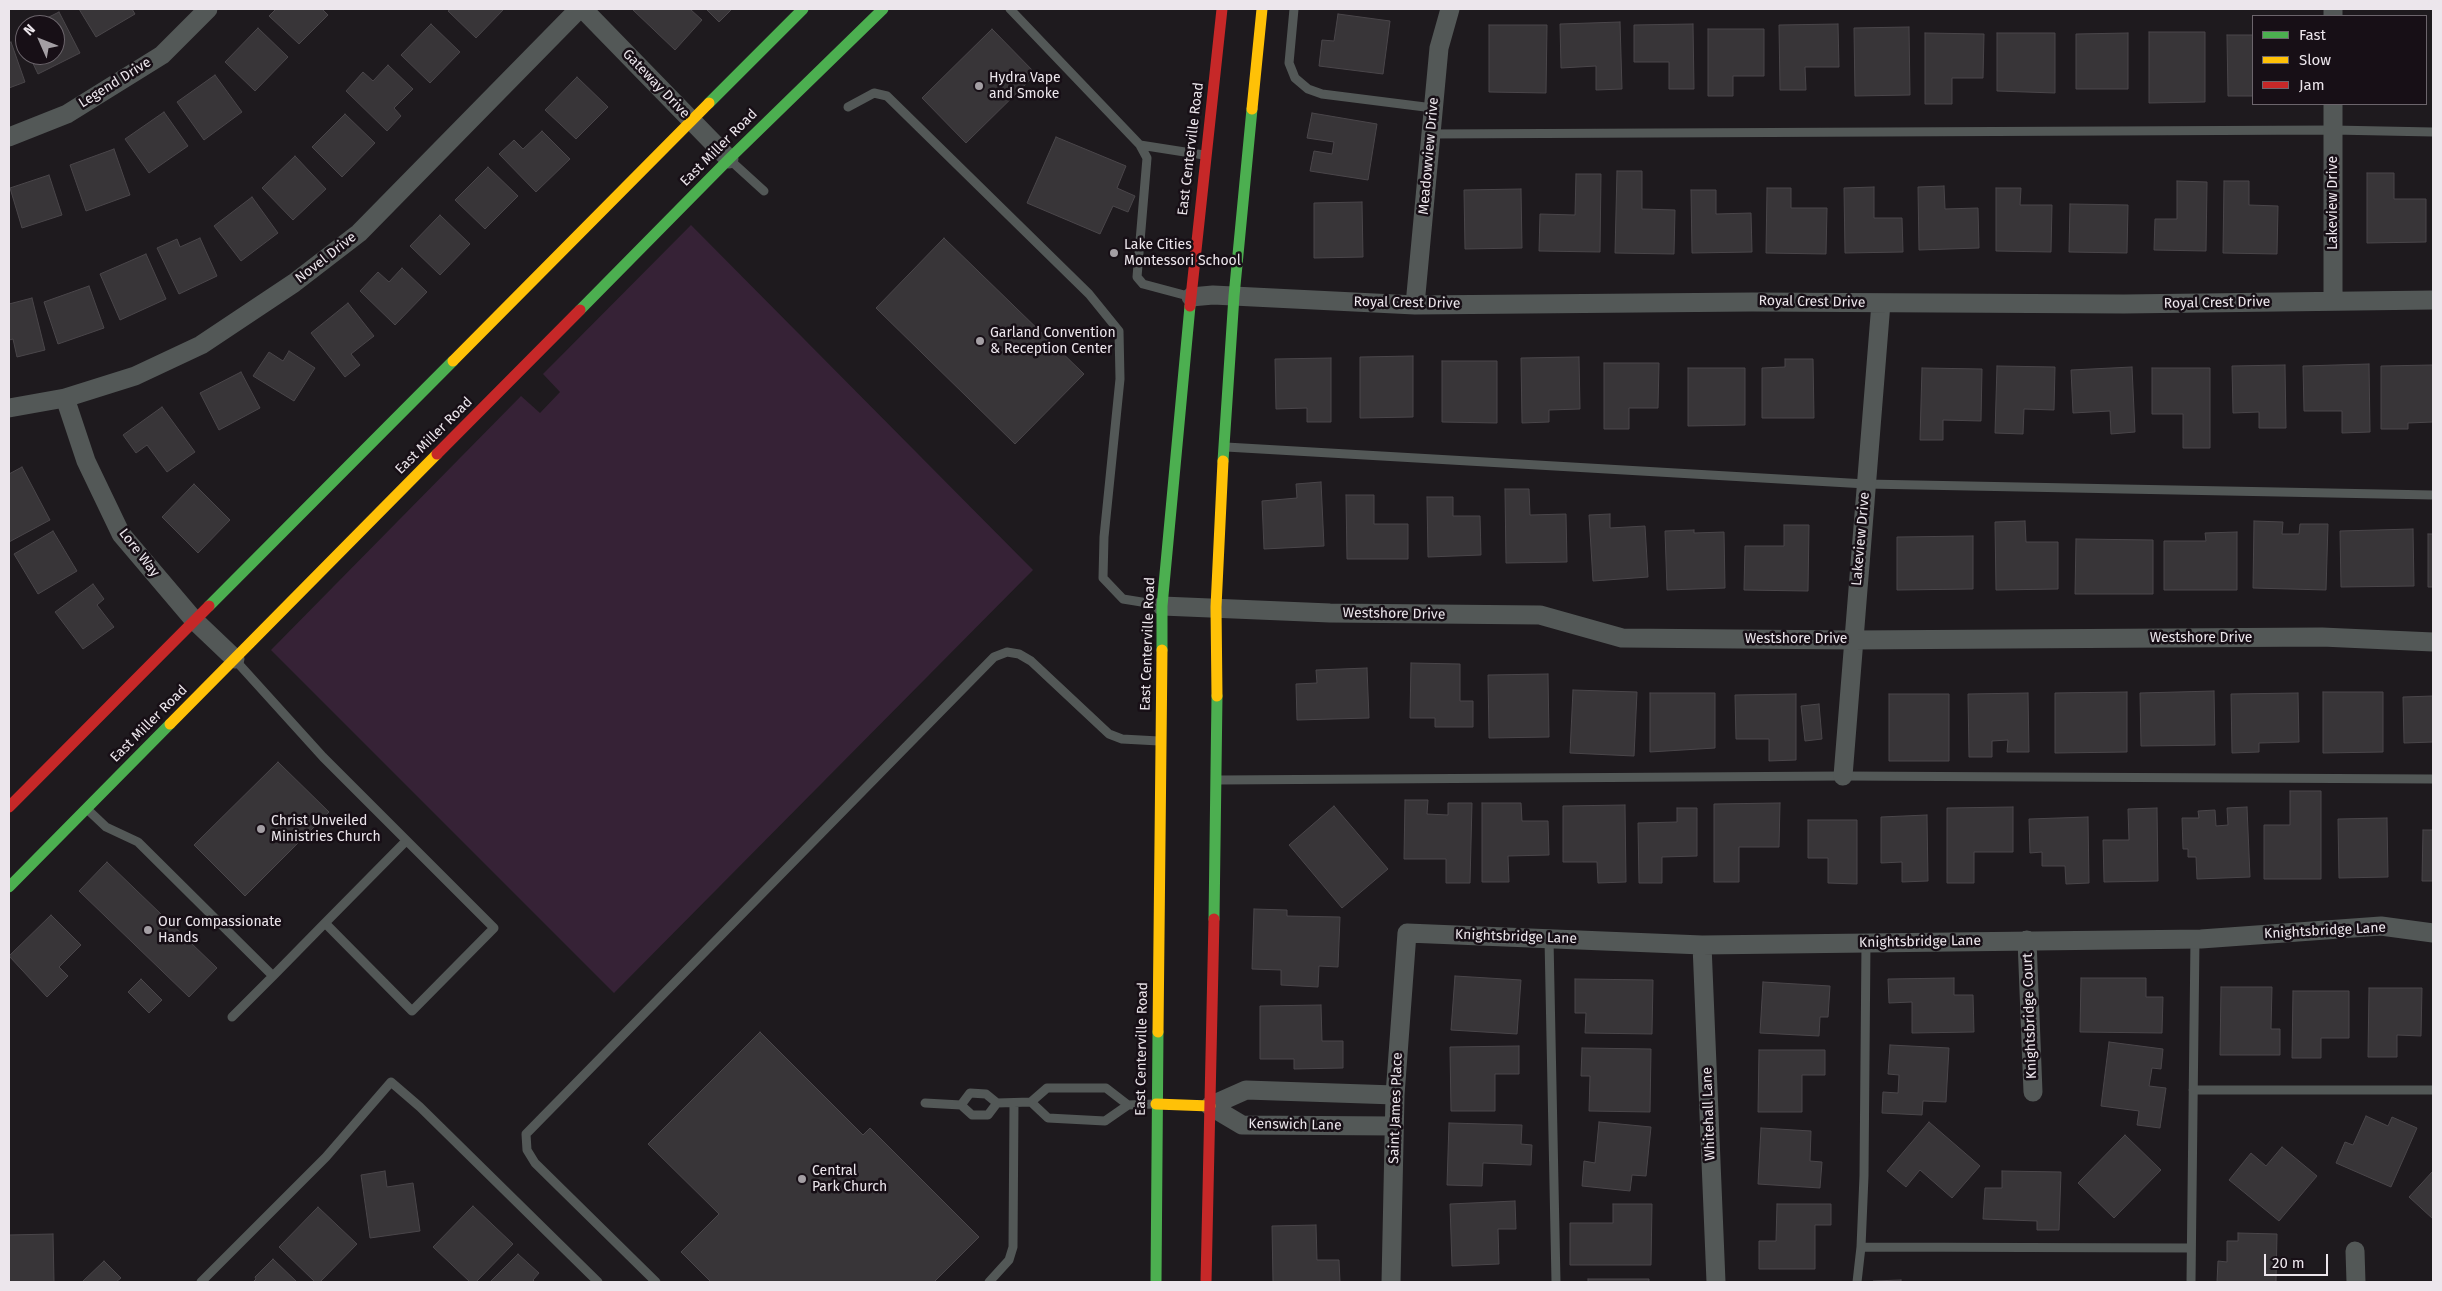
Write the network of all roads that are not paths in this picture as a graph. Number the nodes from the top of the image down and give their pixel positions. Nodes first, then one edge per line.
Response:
1 (208, 9) edge
2 (579, 9) edge
3 (583, 9) edge
4 (803, 9) edge
5 (884, 9) edge
6 (1010, 9) edge
7 (1222, 9) edge
8 (1262, 9) edge
9 (1294, 9) edge
10 (1450, 9) edge
11 (2333, 105) edge
12 (848, 107) dead end
13 (1433, 108) junction
14 (692, 121) junction
15 (2333, 130) junction
16 (2433, 132) edge
17 (1431, 134) junction
18 (9, 137) edge
19 (1140, 145) junction
20 (1206, 156) junction
21 (728, 159) junction
22 (764, 191) dead end
23 (1234, 296) junction
24 (1191, 297) junction
25 (2433, 300) edge
26 (2334, 301) junction
27 (1881, 303) junction
28 (1415, 305) junction
29 (65, 398) junction
30 (9, 408) edge
31 (1224, 447) junction
32 (1866, 484) junction
33 (2433, 495) edge
34 (1162, 606) junction
35 (1216, 607) junction
36 (194, 620) junction
37 (1853, 640) junction
38 (2433, 642) edge
39 (234, 659) junction
40 (1161, 741) junction
41 (1843, 776) junction
42 (2433, 779) edge
43 (1217, 780) junction
44 (9, 807) edge
45 (86, 808) junction
46 (406, 841) junction
47 (9, 887) edge
48 (325, 923) junction
49 (1407, 933) joint
50 (2433, 934) edge
51 (1549, 939) junction
52 (2195, 939) junction
53 (2027, 940) junction
54 (1866, 942) junction
55 (1702, 945) junction
56 (274, 976) junction
57 (232, 1017) dead end
58 (2193, 1090) junction
59 (2433, 1090) edge
60 (2033, 1092) dead end
61 (1395, 1095) junction
62 (1031, 1102) junction
63 (925, 1103) dead end
64 (997, 1103) junction
65 (1014, 1103) junction
66 (1156, 1104) junction
67 (961, 1105) junction
68 (1128, 1105) junction
69 (1210, 1106) junction
70 (1394, 1126) junction
71 (1861, 1247) junction
72 (2191, 1248) junction
73 (2355, 1251) dead end
74 (201, 1282) edge
75 (598, 1282) edge
76 (656, 1282) edge
77 (988, 1282) edge
78 (1156, 1282) edge
79 (1206, 1282) edge
80 (1391, 1282) edge
81 (1556, 1282) edge
82 (1716, 1282) edge
83 (1857, 1282) edge
84 (2191, 1282) edge
85 (2356, 1282) edge

1 - 18 street, Legend Drive
2 - 29 street, Novel Drive
3 - 14 street, Gateway Drive
4 - 14 main road
5 - 21 main road, East Miller Road
6 - 19 lane
7 - 20 main road, East Centerville Road
8 - 23 main road
9 - 13 lane
10 - 13 street, Meadowview Drive
11 - 15 street, Lakeview Drive
12 - 34 lane
13 - 17 street, Meadowview Drive
14 - 21 street, Gateway Drive
14 - 36 main road
15 - 16 lane
15 - 17 lane
15 - 26 street, Lakeview Drive
17 - 28 street, Meadowview Drive
19 - 20 lane
19 - 24 lane
20 - 24 main road, East Centerville Road
21 - 22 lane
21 - 39 main road, East Miller Road
23 - 24 street, Royal Crest Drive
23 - 28 street, Royal Crest Drive
23 - 31 main road
24 - 34 main road, East Centerville Road
25 - 26 street, Royal Crest Drive
26 - 27 street, Royal Crest Drive
27 - 28 street, Royal Crest Drive
27 - 32 street, Lakeview Drive
29 - 30 street, Novel Drive
29 - 36 street, Lore Way
31 - 32 lane
31 - 35 main road
32 - 33 lane
32 - 37 street, Lakeview Drive
34 - 35 street, Westshore Drive
34 - 40 main road, East Centerville Road
35 - 37 street, Westshore Drive
35 - 43 main road
36 - 39 street, Lore Way
36 - 44 main road
37 - 38 street, Westshore Drive
37 - 41 street, Lakeview Drive
39 - 45 main road, East Miller Road
39 - 46 lane
40 - 66 main road, East Centerville Road
40 - 76 lane
41 - 42 lane
41 - 43 lane
43 - 69 main road
45 - 47 main road, East Miller Road
45 - 56 lane
46 - 48 lane
46 - 48 lane
48 - 56 lane
49 - 51 street, Knightsbridge Lane
49 - 61 street, Saint James Place
50 - 52 street, Knightsbridge Lane
51 - 55 street, Knightsbridge Lane
51 - 81 lane
52 - 53 street, Knightsbridge Lane
52 - 58 lane
53 - 54 street, Knightsbridge Lane
53 - 60 street, Knightsbridge Court
54 - 55 street, Knightsbridge Lane
54 - 71 lane
55 - 82 street, Whitehall Lane
56 - 57 lane
58 - 59 lane
58 - 72 lane
61 - 69 street
61 - 70 street, Saint James Place
62 - 65 lane
62 - 68 lane
62 - 68 lane
63 - 67 lane
64 - 65 lane
64 - 67 lane
64 - 67 lane
65 - 77 lane
66 - 68 lane
66 - 69 main road
66 - 78 main road, East Centerville Road
69 - 70 street, Kenswich Lane
69 - 79 main road
70 - 80 street, Saint James Place
71 - 72 lane
71 - 83 lane
72 - 84 lane
73 - 85 street
74 - 75 lane

